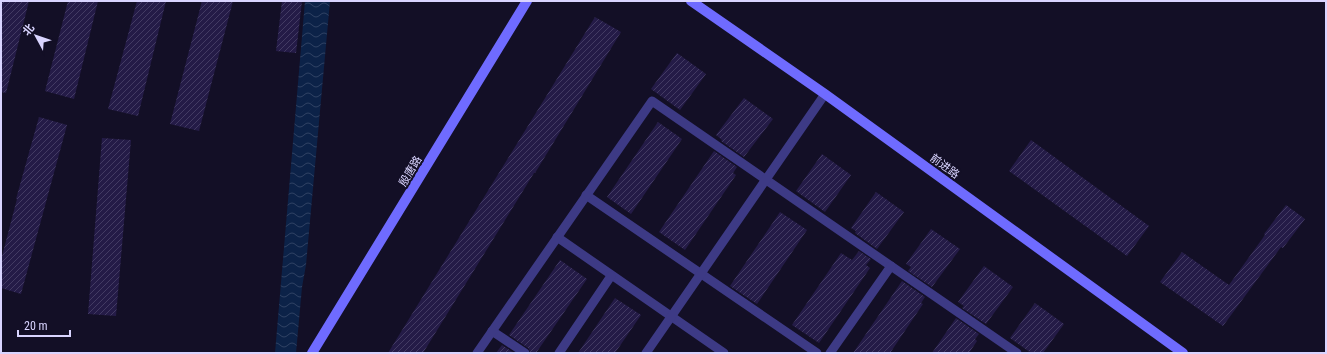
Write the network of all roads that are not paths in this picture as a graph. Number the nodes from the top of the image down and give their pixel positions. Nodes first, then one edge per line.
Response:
1 (527, 1) edge
2 (691, 1) edge
3 (825, 94) junction
4 (766, 179) junction
5 (586, 195) junction
6 (557, 237) junction
7 (891, 266) junction
8 (701, 274) junction
9 (611, 276) junction
10 (671, 317) junction
11 (492, 331) junction
12 (312, 353) edge
13 (477, 353) edge
14 (525, 353) edge
15 (558, 353) edge
16 (646, 353) edge
17 (724, 353) edge
18 (817, 353) edge
19 (830, 353) edge
20 (1017, 353) edge
21 (1183, 353) edge

1 - 12 street, 殷唐路
2 - 3 street, 前进路
3 - 4 lane
3 - 21 street, 前进路
4 - 5 lane
4 - 7 lane
4 - 8 lane
5 - 6 lane
5 - 8 lane
6 - 9 lane
6 - 11 lane
7 - 19 lane
7 - 20 lane
8 - 10 lane
8 - 18 lane
9 - 10 lane
9 - 15 lane
10 - 16 lane
10 - 17 lane
11 - 13 lane
11 - 14 lane

